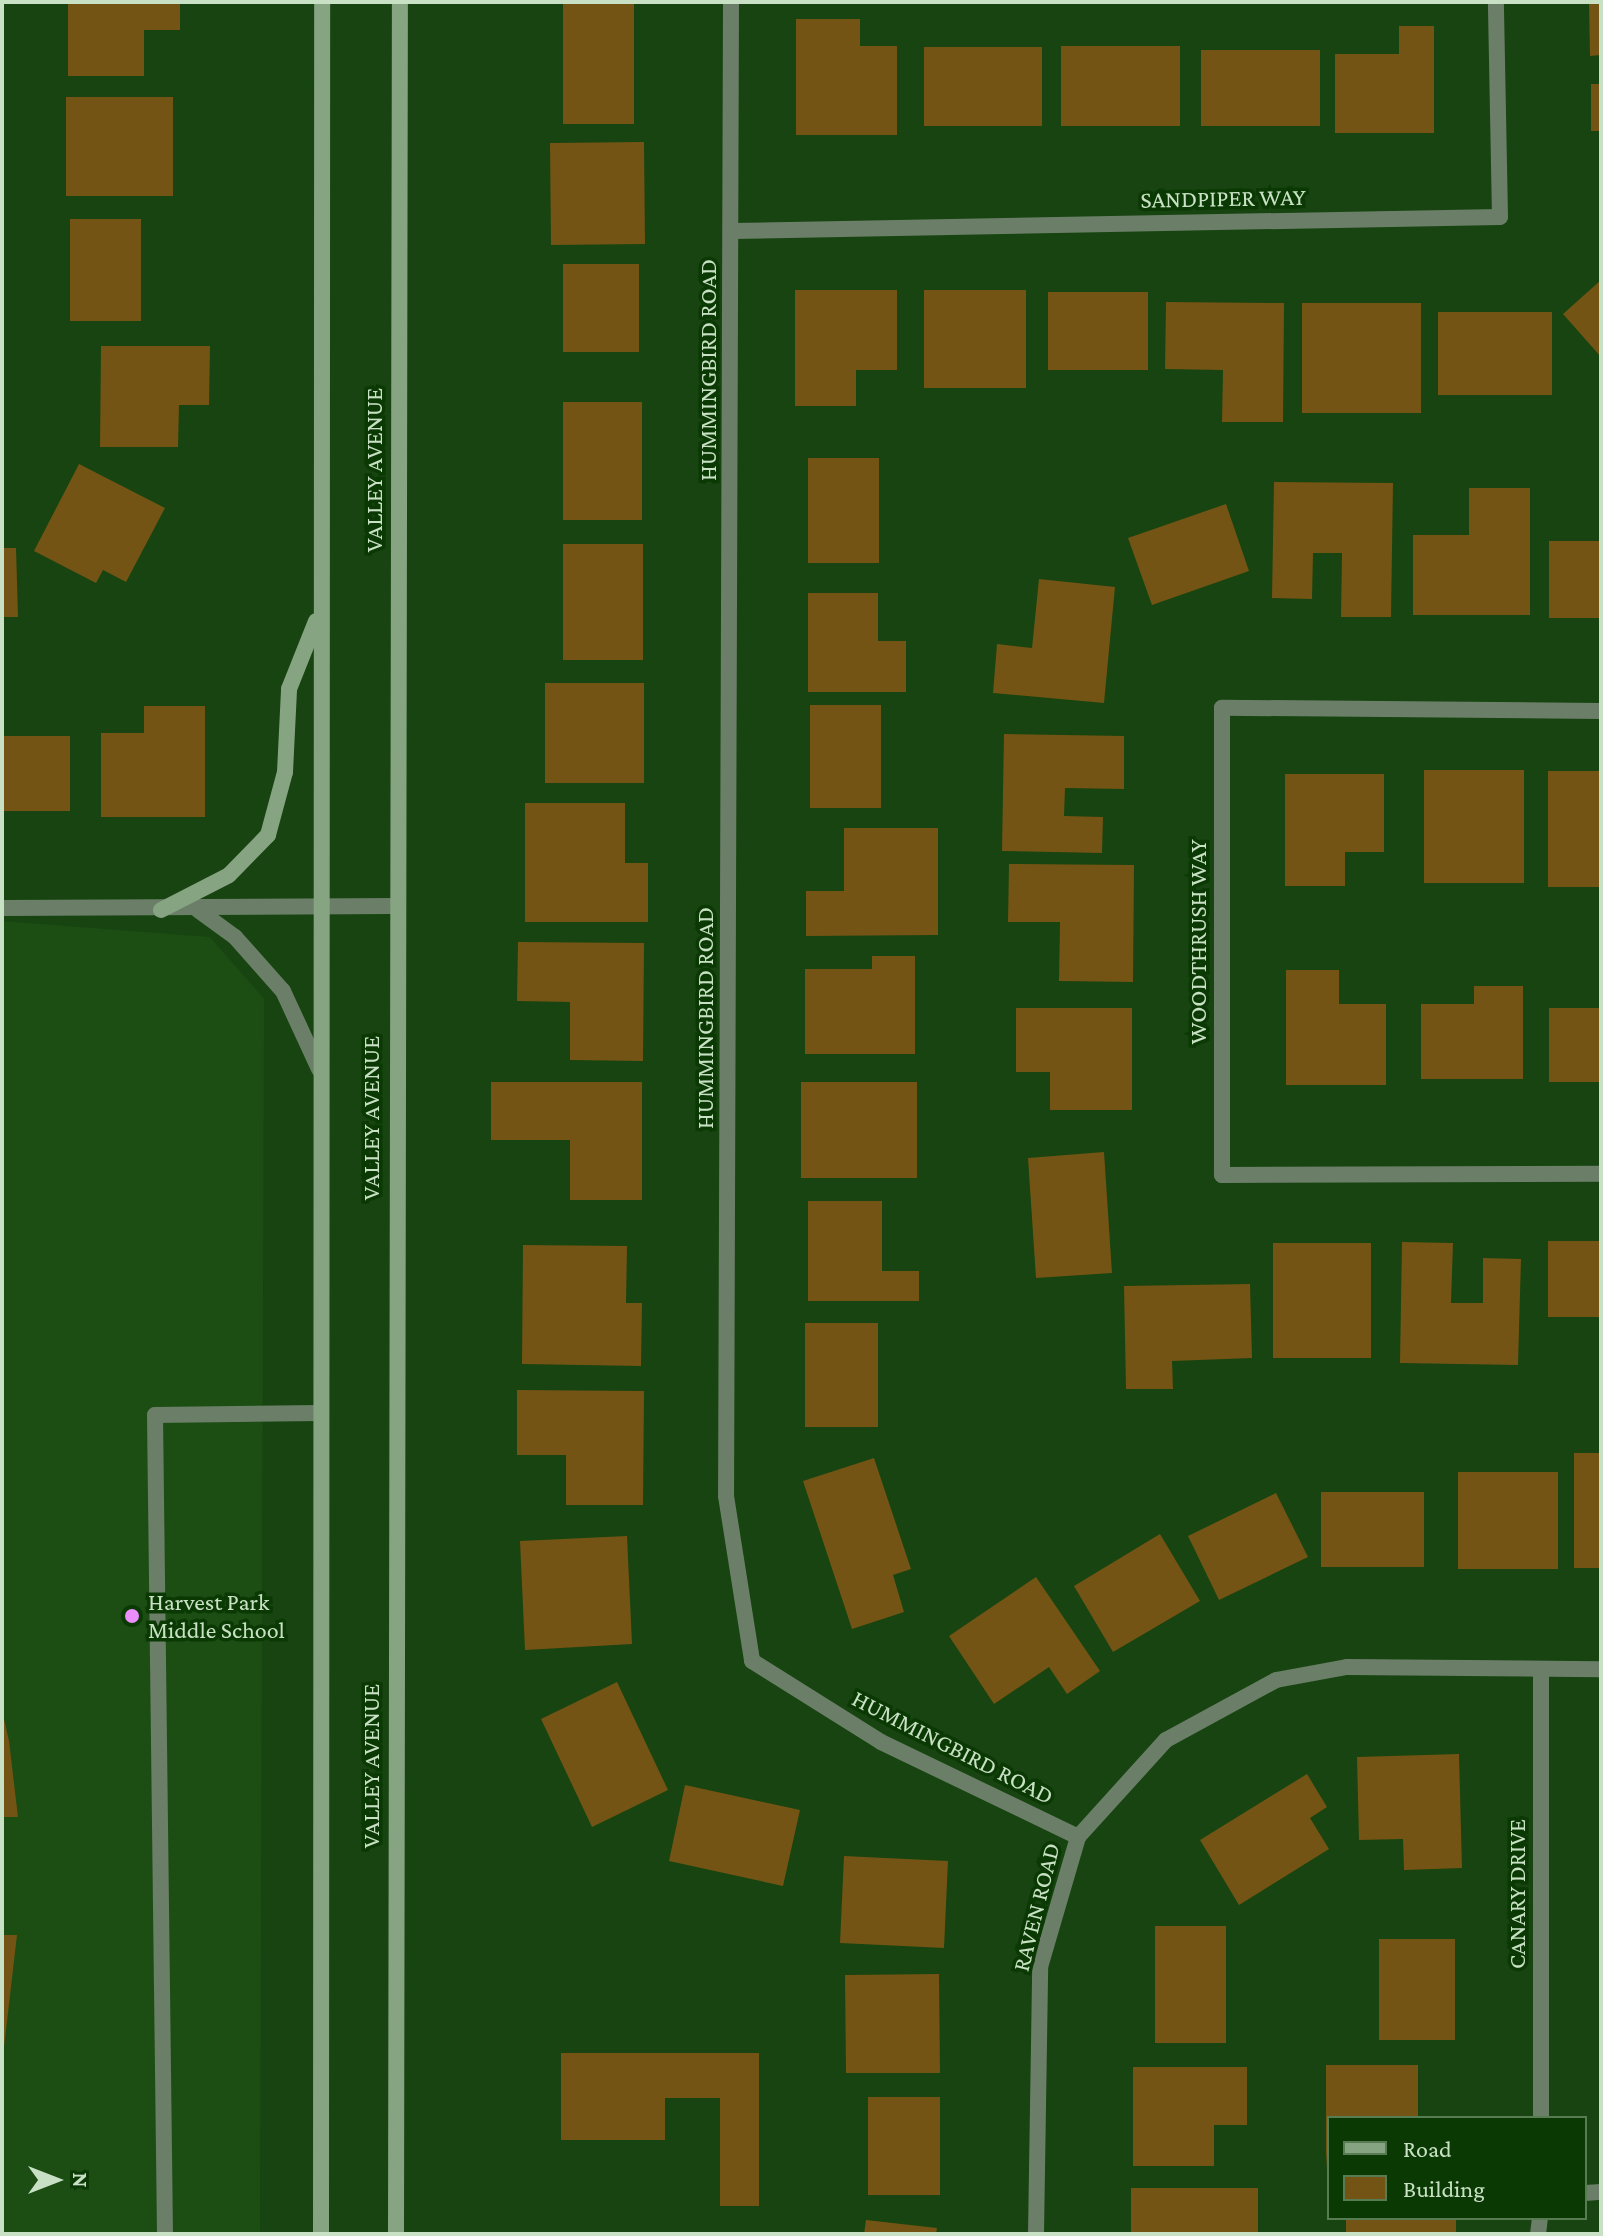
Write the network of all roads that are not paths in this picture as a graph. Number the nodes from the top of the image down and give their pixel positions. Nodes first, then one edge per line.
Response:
1 (322, 2) edge
2 (400, 2) edge
3 (731, 2) edge
4 (1496, 2) edge
5 (733, 231) junction
6 (319, 612) junction
7 (1601, 711) edge
8 (396, 906) junction
9 (2, 908) edge
10 (319, 908) junction
11 (161, 910) junction
12 (198, 910) junction
13 (319, 1069) junction
14 (1601, 1174) edge
15 (320, 1413) junction
16 (1601, 1669) edge
17 (1541, 1671) junction
18 (1078, 1837) junction
19 (1541, 2116) edge
20 (165, 2234) edge
21 (321, 2234) edge
22 (396, 2234) edge
23 (1036, 2234) edge

1 - 6 main road
2 - 8 main road, VALLEY AVENUE
3 - 5 street, HUMMINGBIRD ROAD
4 - 5 street, SANDPIPER WAY
5 - 18 street, HUMMINGBIRD ROAD
6 - 10 main road
6 - 11 main road
7 - 14 street, WOODTHRUSH WAY
8 - 10 street
8 - 22 main road, VALLEY AVENUE
9 - 11 street
10 - 12 street
10 - 13 main road
11 - 12 street
12 - 13 street
13 - 15 main road
15 - 20 street
15 - 21 main road
16 - 17 street, RAVEN ROAD
17 - 18 street, RAVEN ROAD
17 - 19 street, CANARY DRIVE
18 - 23 street, RAVEN ROAD

